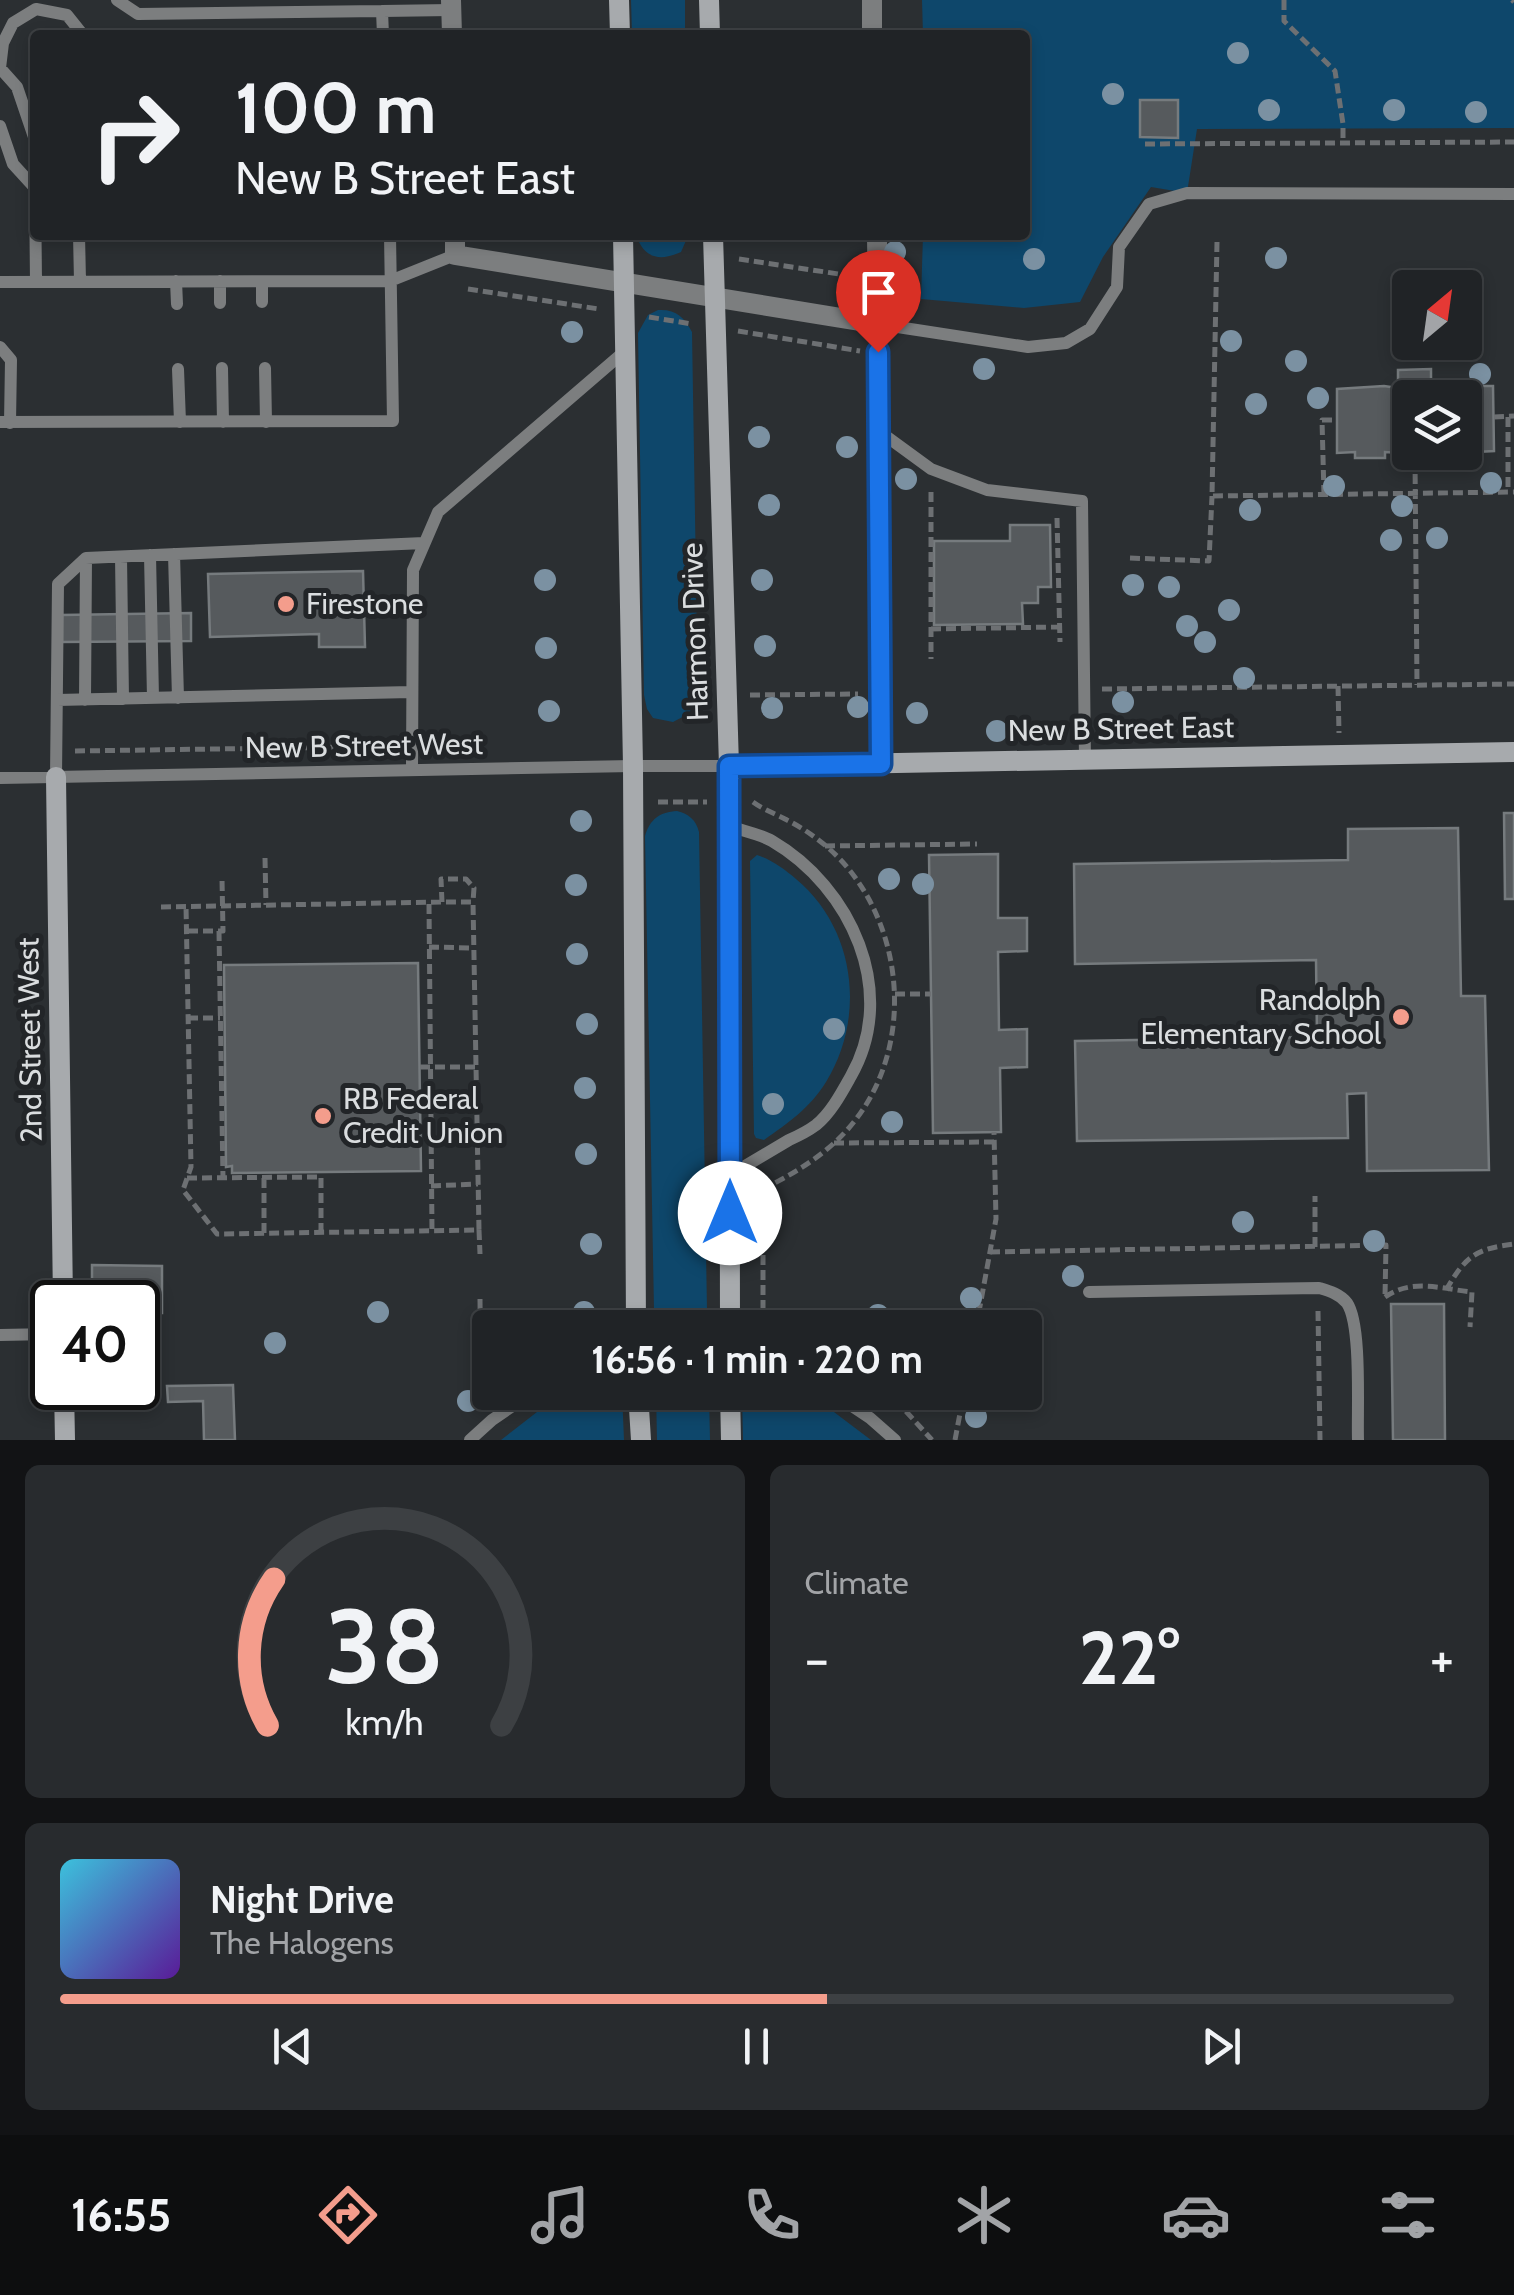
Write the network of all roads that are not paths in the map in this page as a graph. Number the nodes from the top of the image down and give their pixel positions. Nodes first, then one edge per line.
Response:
1 (117, 0) edge
2 (619, 0) edge
3 (709, 0) edge
4 (872, 0) edge
5 (451, 5) edge
6 (382, 11) junction
7 (79, 30) edge
8 (382, 30) edge
9 (452, 30) edge
10 (620, 30) edge
11 (710, 30) edge
12 (872, 30) edge
13 (30, 125) edge
14 (0, 126) edge
15 (30, 181) edge
16 (1514, 194) edge
17 (36, 240) edge
18 (79, 240) edge
19 (390, 240) edge
20 (623, 240) edge
21 (713, 240) edge
22 (876, 240) edge
23 (455, 245) edge
24 (80, 281) junction
25 (176, 281) junction
26 (220, 281) junction
27 (390, 281) junction
28 (0, 282) edge
29 (36, 282) junction
30 (262, 282) junction
31 (624, 283) junction
32 (714, 298) junction
33 (262, 302) dead end
34 (220, 303) dead end
35 (177, 304) dead end
36 (878, 324) junction
37 (0, 347) edge
38 (625, 351) junction
39 (222, 368) dead end
40 (265, 368) dead end
41 (178, 369) dead end
42 (180, 422) junction
43 (224, 422) junction
44 (266, 422) junction
45 (5, 423) edge
46 (879, 432) junction
47 (424, 543) junction
48 (174, 554) junction
49 (150, 555) junction
50 (121, 557) junction
51 (86, 558) junction
52 (412, 692) junction
53 (153, 698) junction
54 (178, 698) junction
55 (122, 699) junction
56 (57, 700) junction
57 (85, 700) junction
58 (1514, 752) edge
59 (1085, 760) junction
60 (881, 764) junction
61 (633, 766) junction
62 (729, 766) junction
63 (412, 770) junction
64 (56, 776) junction
65 (0, 778) edge
66 (729, 826) junction
67 (730, 1175) junction
68 (63, 1280) edge
69 (1089, 1292) dead end
70 (636, 1310) edge
71 (730, 1310) edge
72 (30, 1334) edge
73 (0, 1335) edge
74 (64, 1410) edge
75 (507, 1410) edge
76 (639, 1410) edge
77 (730, 1410) edge
78 (858, 1410) edge
79 (65, 1440) edge
80 (470, 1440) edge
81 (640, 1440) edge
82 (731, 1440) edge
83 (896, 1440) edge
84 (1358, 1440) edge

1 - 6 lane
2 - 10 street
3 - 11 street
4 - 12 street
5 - 6 lane
5 - 9 street
6 - 8 lane
7 - 13 lane
14 - 15 lane
16 - 36 lane
17 - 29 lane
18 - 24 lane
19 - 27 lane
20 - 31 street
21 - 32 street, Harmon Drive
22 - 36 street
23 - 27 lane
23 - 31 street
24 - 25 lane
24 - 29 lane
25 - 26 lane
25 - 35 lane
26 - 30 lane
26 - 34 lane
27 - 30 lane
27 - 44 lane
28 - 29 lane
30 - 33 lane
31 - 32 street
31 - 38 street
32 - 36 street
32 - 62 street, Harmon Drive
36 - 46 lane
37 - 45 lane
38 - 47 lane
38 - 61 street
39 - 43 lane
40 - 44 lane
41 - 42 lane
42 - 43 lane
42 - 45 lane
43 - 44 lane
46 - 59 lane
46 - 60 lane
47 - 48 lane
47 - 52 lane
48 - 49 lane
48 - 54 lane
49 - 50 lane
49 - 53 lane
50 - 51 lane
50 - 55 lane
51 - 56 lane
51 - 57 lane
52 - 54 lane
52 - 63 lane
53 - 54 lane
53 - 55 lane
55 - 57 lane
56 - 57 lane
56 - 64 lane
58 - 59 street, New B Street East
59 - 60 street, New B Street East
60 - 62 street, New B Street East
61 - 62 lane, New B Street West
61 - 63 lane, New B Street West
61 - 70 street
62 - 66 street, Harmon Drive
63 - 64 lane, New B Street West
64 - 65 lane, New B Street West
64 - 68 street, 2nd Street West
66 - 67 street, Harmon Drive
66 - 67 lane
67 - 71 street, Harmon Drive
69 - 84 lane
72 - 73 lane
74 - 79 street
75 - 80 lane
76 - 81 street
77 - 82 street
78 - 83 lane

